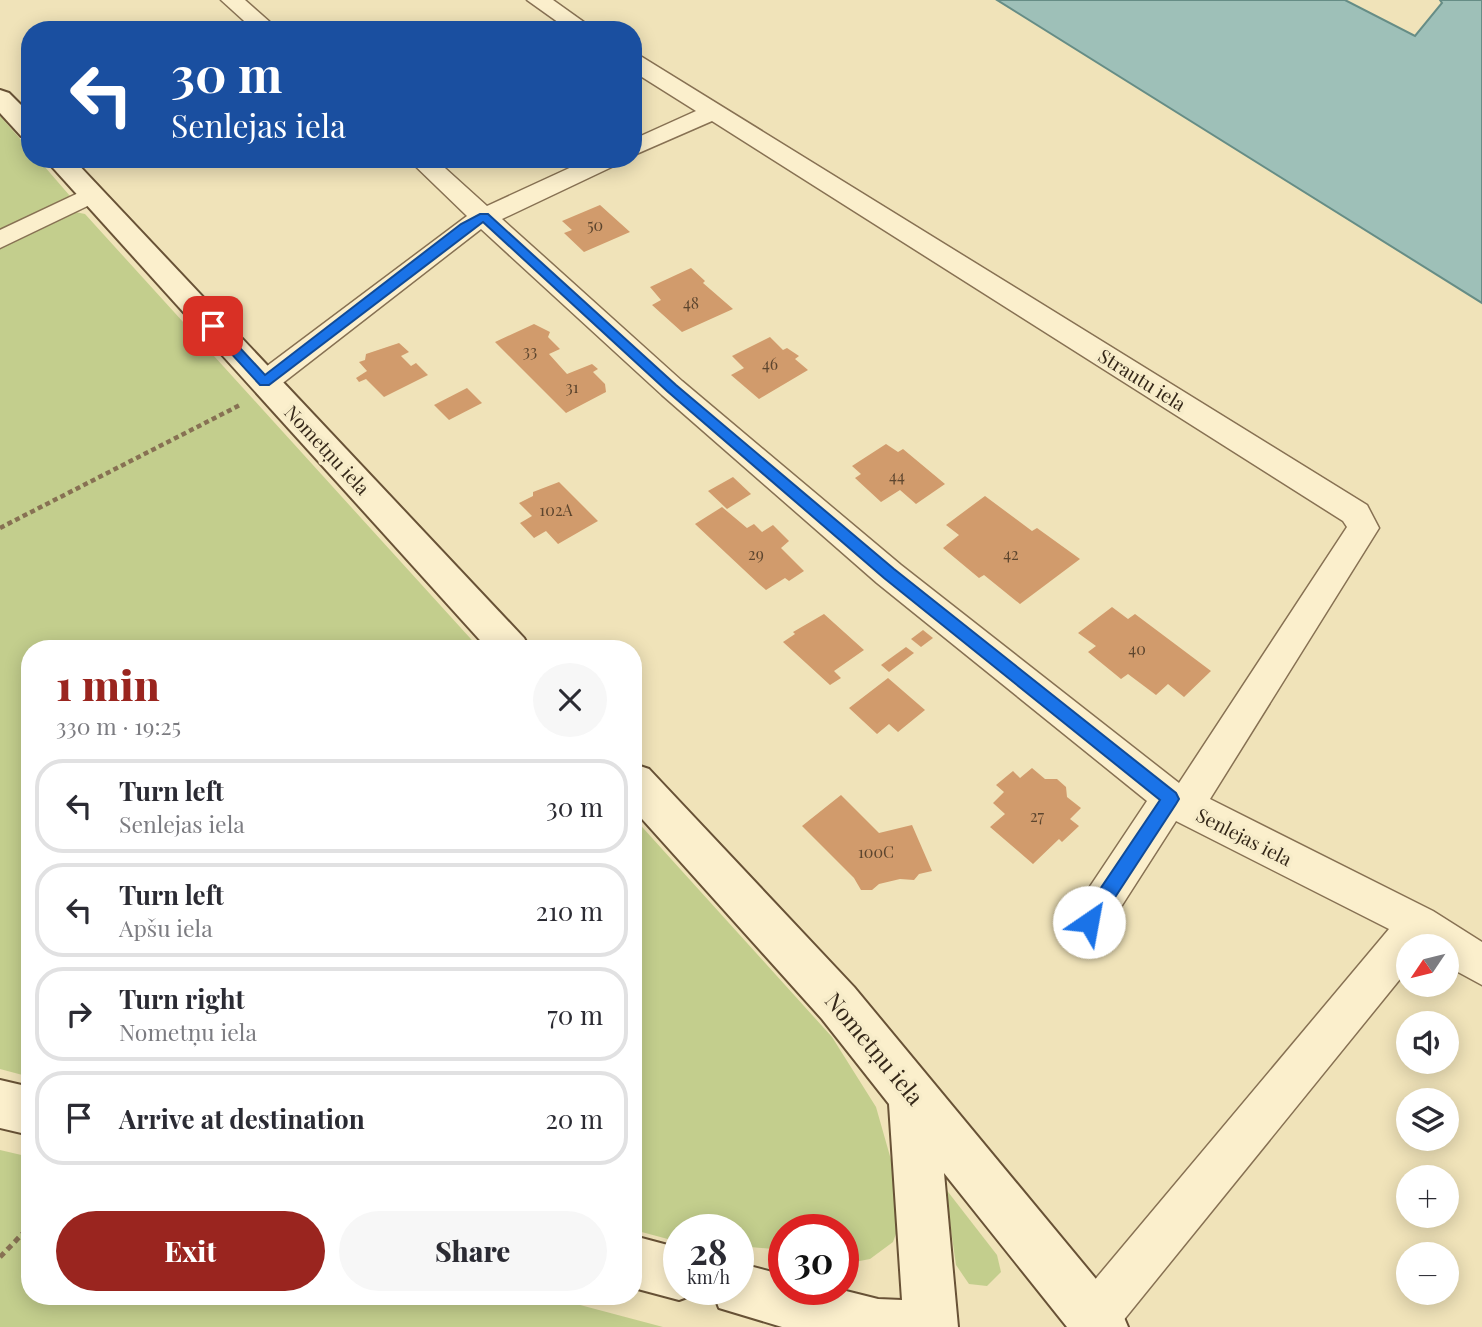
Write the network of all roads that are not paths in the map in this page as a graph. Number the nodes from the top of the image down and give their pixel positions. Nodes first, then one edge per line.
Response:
1 (232, 0) edge
2 (538, 0) edge
3 (257, 21) edge
4 (570, 21) edge
5 (642, 67) edge
6 (0, 98) edge
7 (712, 112) junction
8 (21, 120) edge
9 (642, 144) edge
10 (66, 168) edge
11 (430, 168) edge
12 (589, 168) edge
13 (91, 195) junction
14 (484, 216) junction
15 (0, 240) edge
16 (268, 386) junction
17 (503, 640) edge
18 (642, 791) edge
19 (1177, 803) junction
20 (1089, 922) dead end
21 (1419, 924) junction
22 (1482, 965) edge
23 (914, 1096) junction
24 (0, 1104) edge
25 (21, 1109) edge
26 (642, 1264) edge
27 (663, 1270) edge
28 (754, 1293) edge
29 (1098, 1322) edge
30 (916, 1327) edge
31 (931, 1327) edge

1 - 3 street
2 - 4 street
5 - 7 street, Strautu iela
6 - 8 street
7 - 9 street
7 - 19 street, Strautu iela
10 - 13 street, Nometņu iela
11 - 14 street, Senlejas iela
12 - 14 street
13 - 15 street
13 - 16 street, Nometņu iela
14 - 16 street
14 - 19 street, Senlejas iela
16 - 17 street, Nometņu iela
18 - 23 street, Nometņu iela
19 - 20 street
19 - 21 street, Senlejas iela
21 - 22 street, Senlejas iela
21 - 29 street
23 - 29 street, Nometņu iela
23 - 31 street
24 - 25 street
26 - 27 street
28 - 30 street

